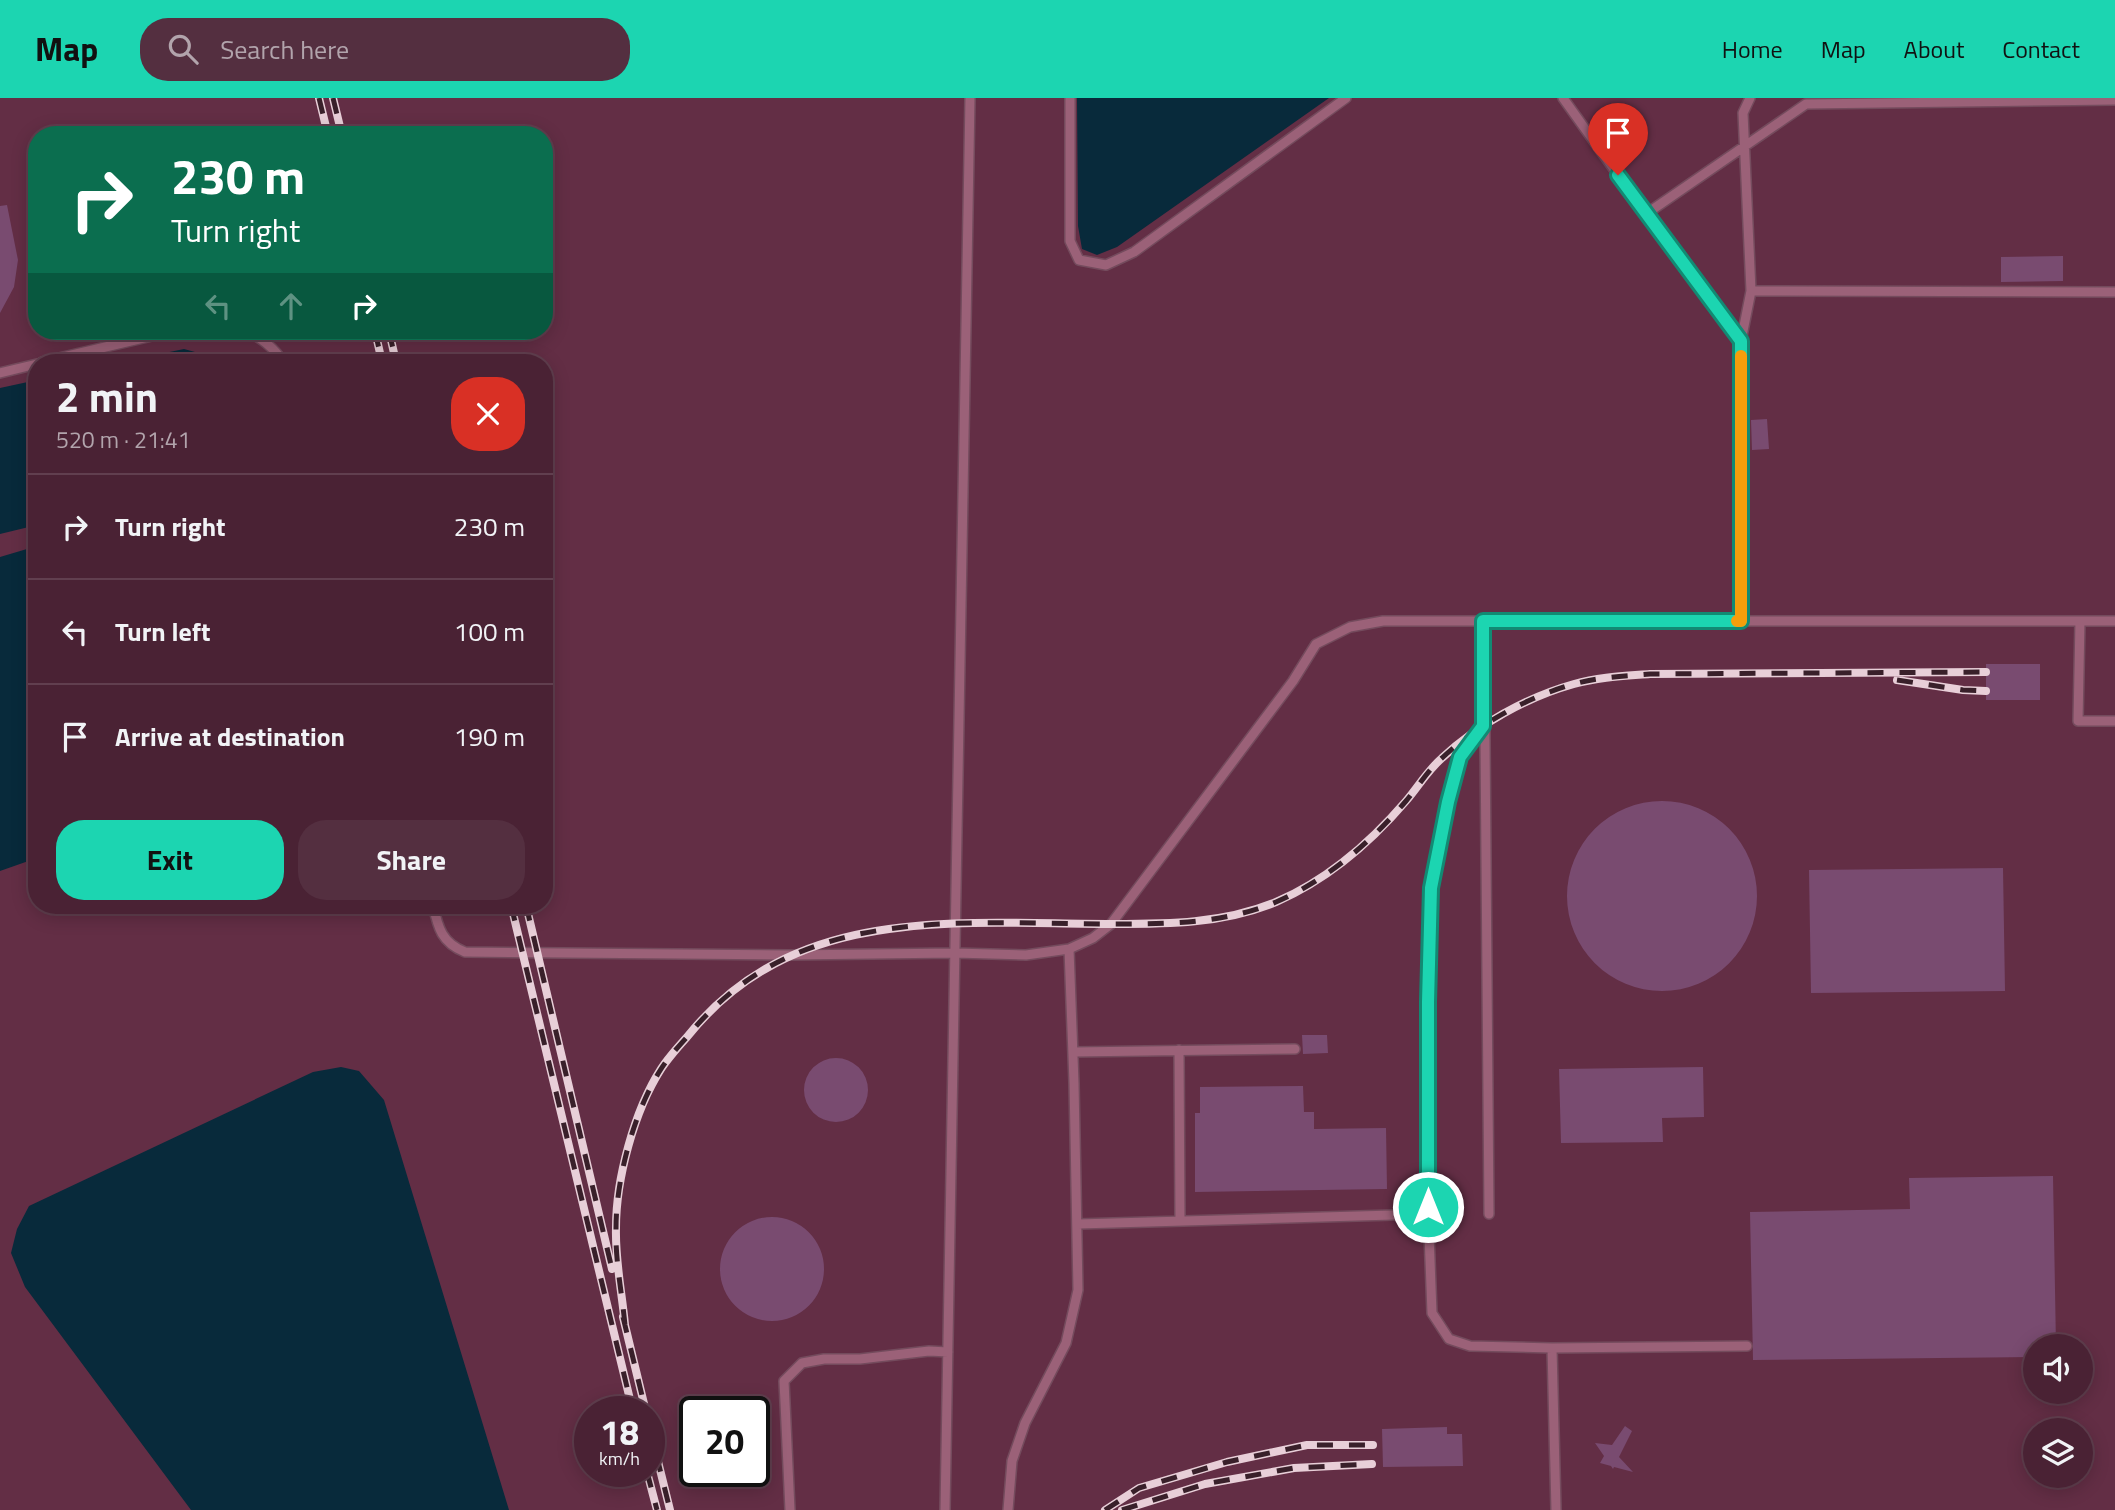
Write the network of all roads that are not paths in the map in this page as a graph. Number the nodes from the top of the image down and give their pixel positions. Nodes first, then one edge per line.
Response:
1 (970, 98) edge
2 (1070, 98) edge
3 (1346, 98) edge
4 (1563, 98) edge
5 (1750, 98) edge
6 (2045, 99) edge
7 (2115, 100) edge
8 (1744, 146) junction
9 (1646, 214) junction
10 (1751, 291) junction
11 (2115, 292) edge
12 (135, 340) edge
13 (261, 340) edge
14 (1741, 341) junction
15 (77, 354) edge
16 (279, 354) edge
17 (28, 366) edge
18 (0, 373) edge
19 (1483, 621) junction
20 (1741, 621) junction
21 (2080, 621) junction
22 (2115, 621) edge
23 (2115, 721) edge
24 (1483, 726) junction
25 (435, 914) edge
26 (1069, 949) junction
27 (955, 953) junction
28 (1295, 1049) dead end
29 (1179, 1051) junction
30 (1073, 1052) junction
31 (1429, 1213) junction
32 (1489, 1214) dead end
33 (1180, 1221) junction
34 (1077, 1224) junction
35 (1747, 1346) dead end
36 (1552, 1348) junction
37 (948, 1352) junction
38 (790, 1510) edge
39 (945, 1510) edge
40 (1008, 1510) edge
41 (1556, 1510) edge

1 - 27 lane
2 - 3 lane
4 - 9 lane
5 - 8 lane
6 - 7 lane
6 - 8 lane
8 - 9 lane
8 - 10 lane
9 - 14 lane
10 - 11 lane
10 - 14 lane
12 - 15 lane
13 - 16 lane
14 - 20 lane
17 - 18 lane
19 - 20 lane
19 - 24 lane
19 - 26 lane
20 - 21 lane
21 - 22 lane
21 - 23 lane
24 - 31 lane
24 - 32 lane
25 - 27 lane
26 - 27 lane
26 - 30 lane
27 - 37 lane
28 - 29 lane
29 - 30 lane
29 - 33 lane
30 - 34 lane
31 - 33 lane
31 - 36 lane
33 - 34 lane
34 - 40 lane
35 - 36 lane
36 - 41 lane
37 - 38 lane
37 - 39 lane

